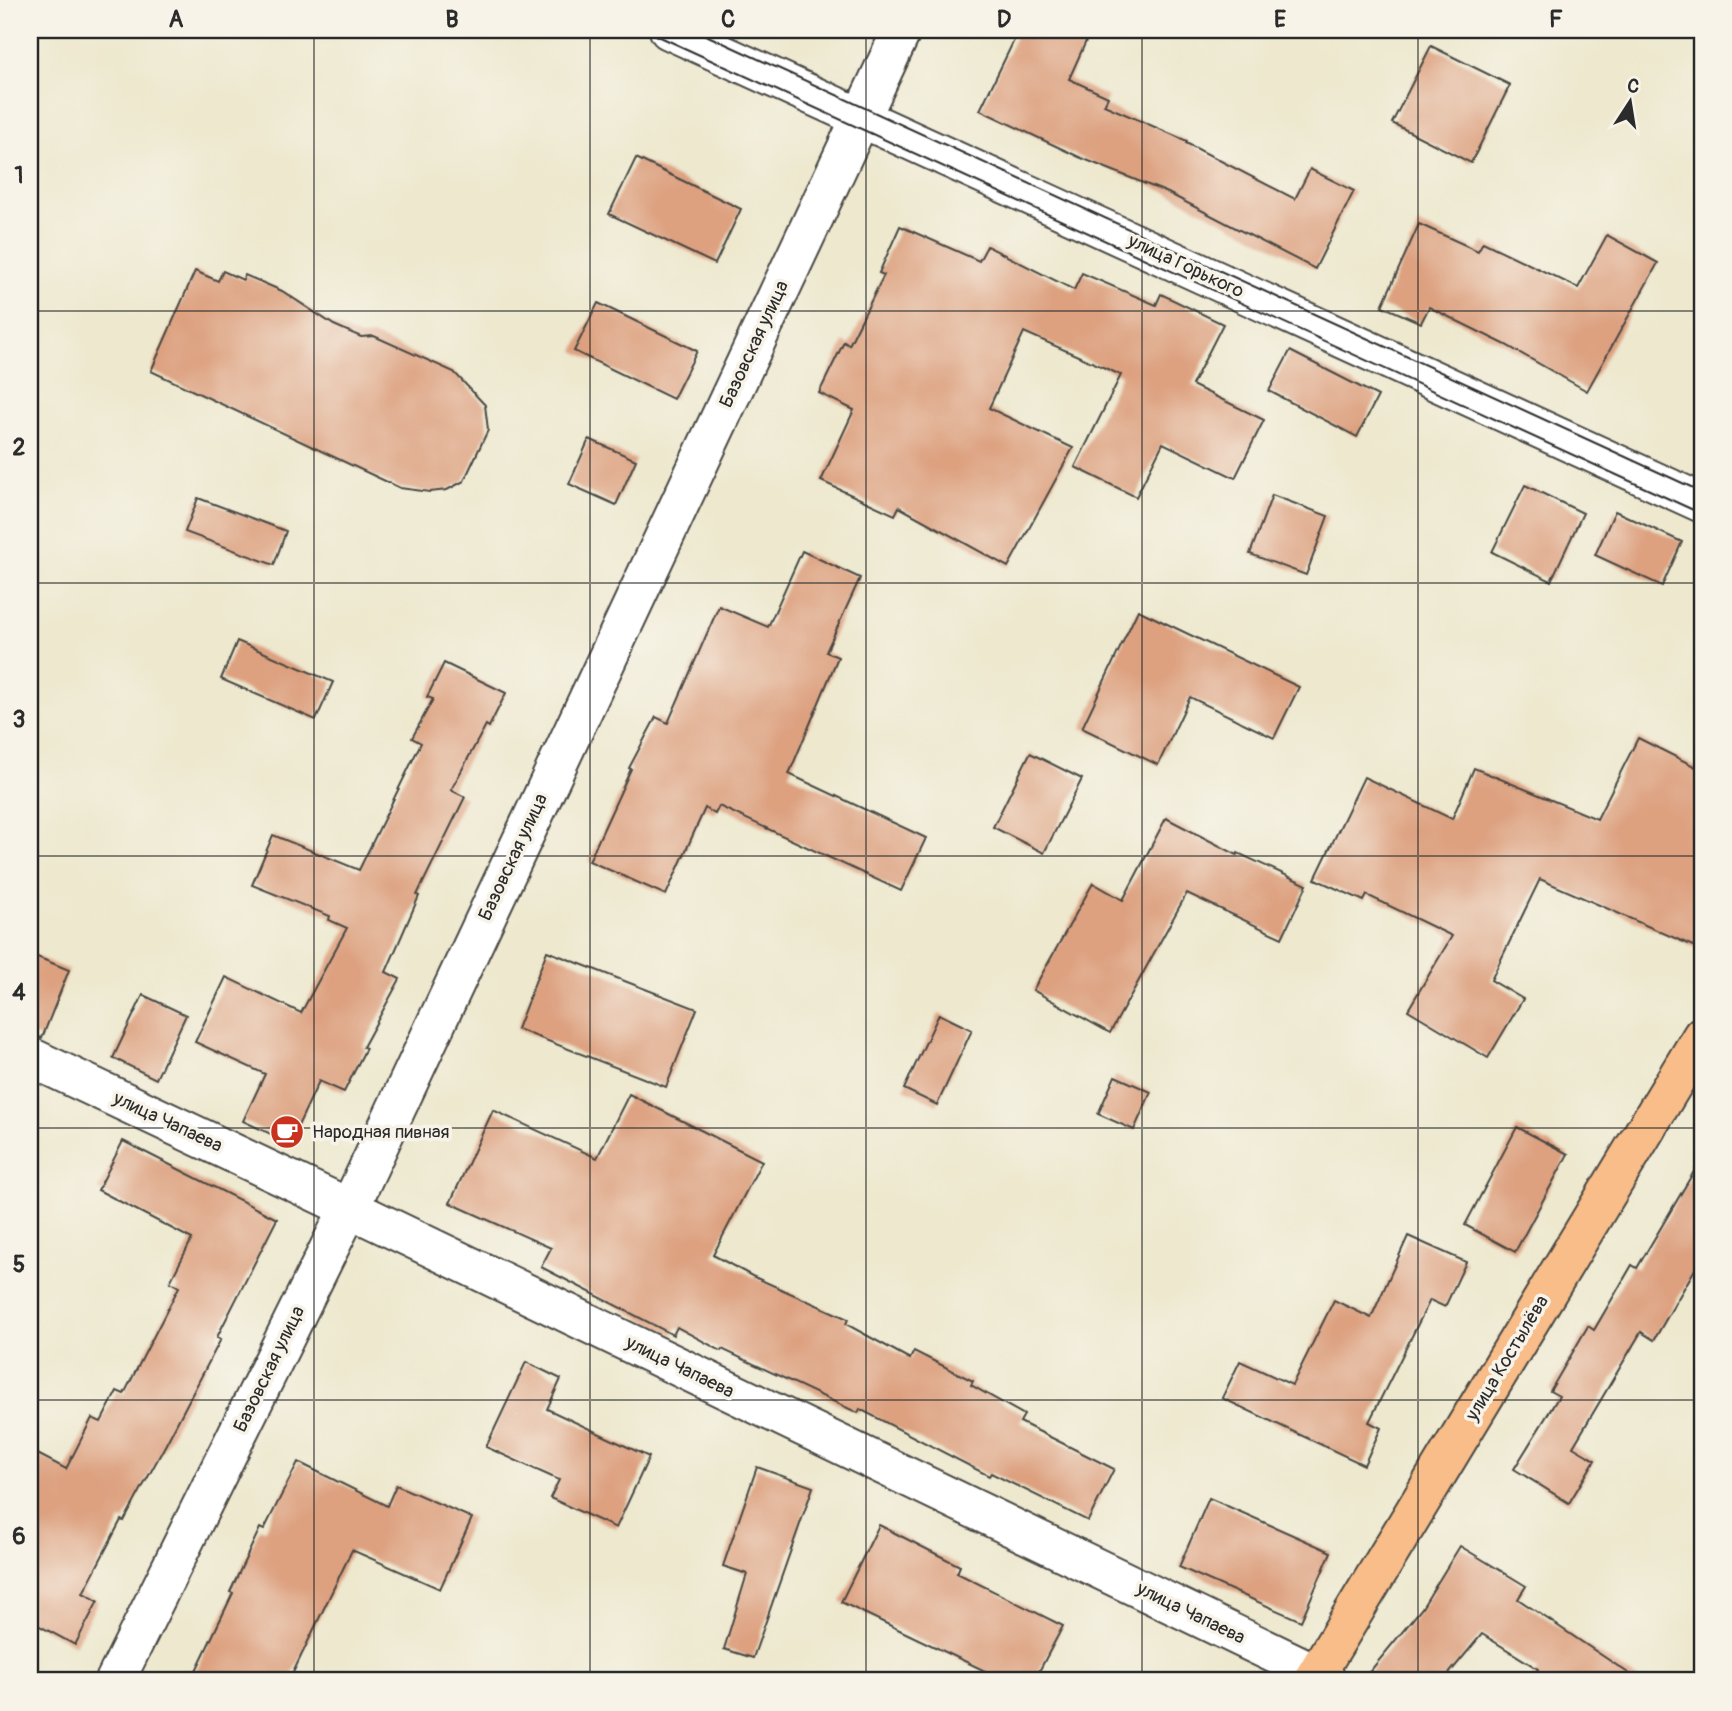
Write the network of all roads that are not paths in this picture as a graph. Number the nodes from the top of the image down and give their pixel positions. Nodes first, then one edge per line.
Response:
1 (669, 30) edge
2 (902, 30) edge
3 (861, 117) junction
4 (1702, 503) edge
5 (1702, 1036) edge
6 (30, 1057) edge
7 (349, 1208) junction
8 (1319, 1679) edge
9 (116, 1681) edge

1 - 3 street, улица Горького
2 - 3 street, Базовская улица
3 - 4 street, улица Горького
3 - 7 street, Базовская улица
5 - 8 main road, улица Костылёва
6 - 7 street, улица Чапаева
7 - 8 street, улица Чапаева
7 - 9 street, Базовская улица

